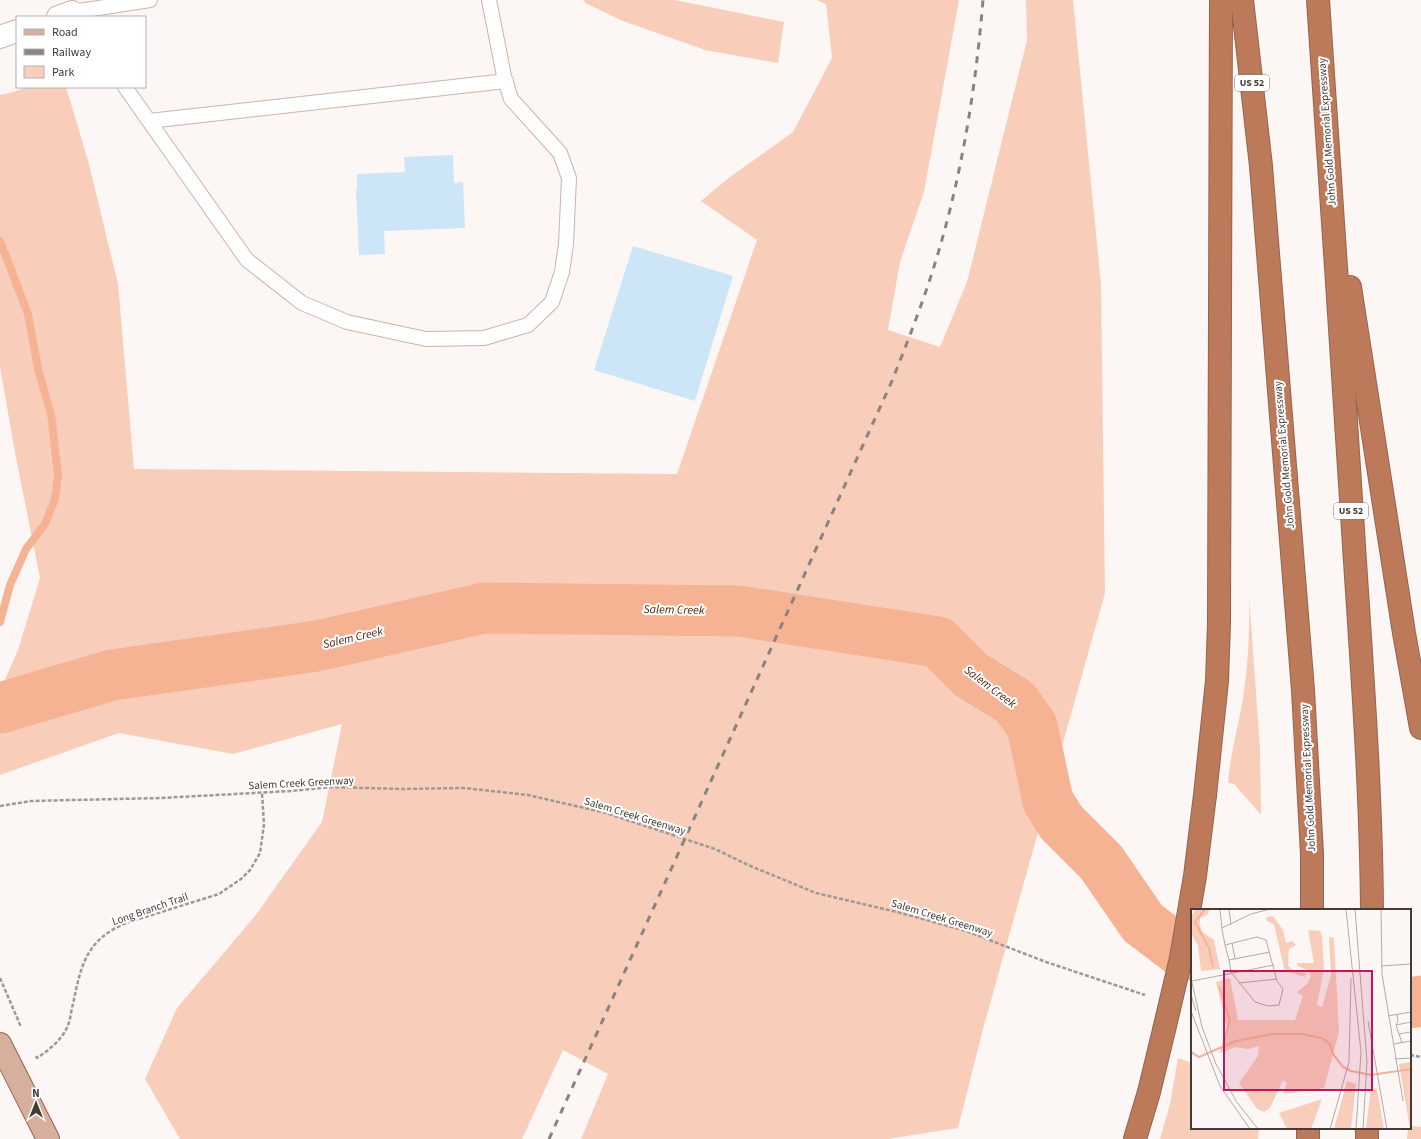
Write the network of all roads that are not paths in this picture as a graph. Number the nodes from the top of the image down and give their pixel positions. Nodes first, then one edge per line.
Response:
1 (150, 0) edge
2 (489, 0) edge
3 (1222, 0) edge
4 (1242, 0) edge
5 (1318, 0) edge
6 (69, 11) edge
7 (16, 31) edge
8 (0, 37) edge
9 (506, 81) junction
10 (126, 88) edge
11 (149, 121) junction
12 (1329, 151) junction
13 (1421, 728) edge
14 (1312, 909) edge
15 (1372, 909) edge
16 (0, 1044) edge
17 (48, 1139) edge
18 (1135, 1139) edge

1 - 6 lane
2 - 9 lane
3 - 18 highway, bridge
4 - 14 highway, John Gold Memorial Expressway / US 52
5 - 12 highway, John Gold Memorial Expressway / US 52
7 - 8 street
9 - 11 lane
9 - 11 lane
10 - 11 lane
12 - 13 highway
12 - 15 highway, John Gold Memorial Expressway / US 52
16 - 17 main road

